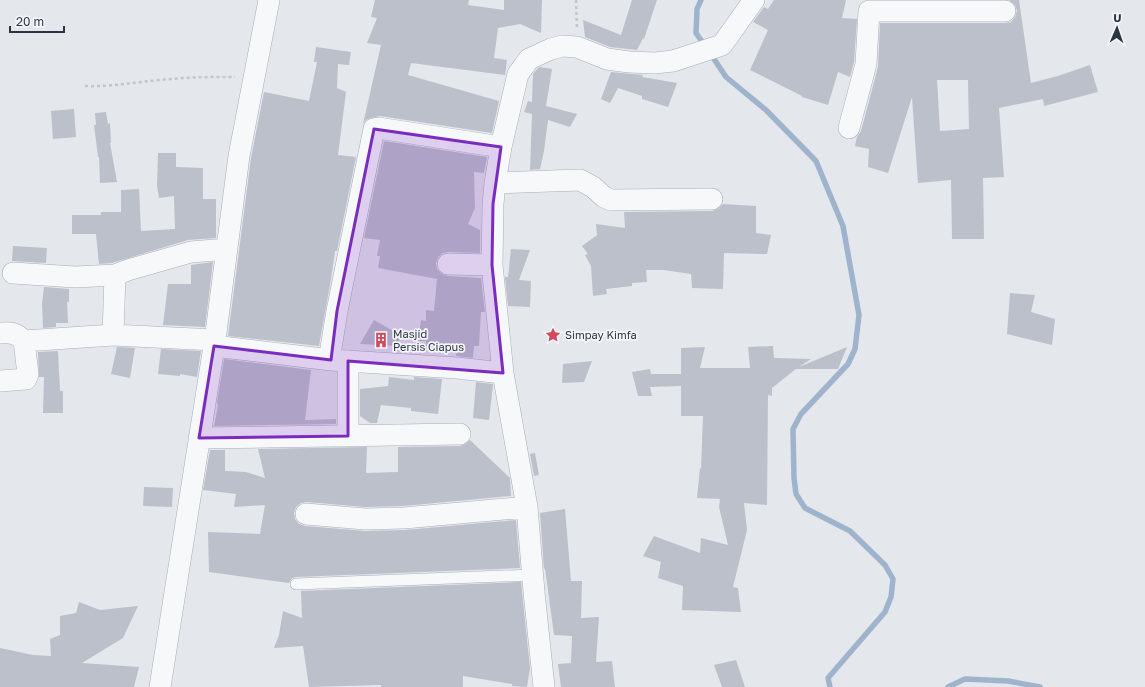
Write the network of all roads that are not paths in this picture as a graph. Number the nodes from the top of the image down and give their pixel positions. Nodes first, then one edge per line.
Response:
1 (269, 0) edge
2 (754, 0) edge
3 (1005, 11) dead end
4 (849, 128) dead end
5 (501, 147) junction
6 (495, 182) junction
7 (712, 199) dead end
8 (227, 250) junction
9 (448, 264) dead end
10 (492, 265) junction
11 (13, 273) dead end
12 (115, 275) junction
13 (0, 333) edge
14 (113, 334) junction
15 (24, 341) junction
16 (214, 343) junction
17 (339, 360) junction
18 (503, 373) junction
19 (0, 381) edge
20 (460, 434) dead end
21 (348, 436) junction
22 (199, 438) junction
23 (527, 507) junction
24 (306, 514) dead end
25 (532, 576) junction
26 (296, 584) dead end
27 (160, 687) edge
28 (544, 687) edge

1 - 8 street
2 - 5 street
3 - 4 street
5 - 6 street
5 - 17 street
6 - 7 street
6 - 10 street
8 - 12 street
8 - 16 street
9 - 10 street
10 - 18 street
11 - 12 street
12 - 14 street
13 - 15 street
14 - 15 street
14 - 16 street
15 - 19 street
16 - 17 street
16 - 22 street
17 - 18 street
17 - 21 street
18 - 23 street
20 - 21 street
21 - 22 street
22 - 27 street
23 - 24 street
23 - 25 street
25 - 26 lane
25 - 28 street

